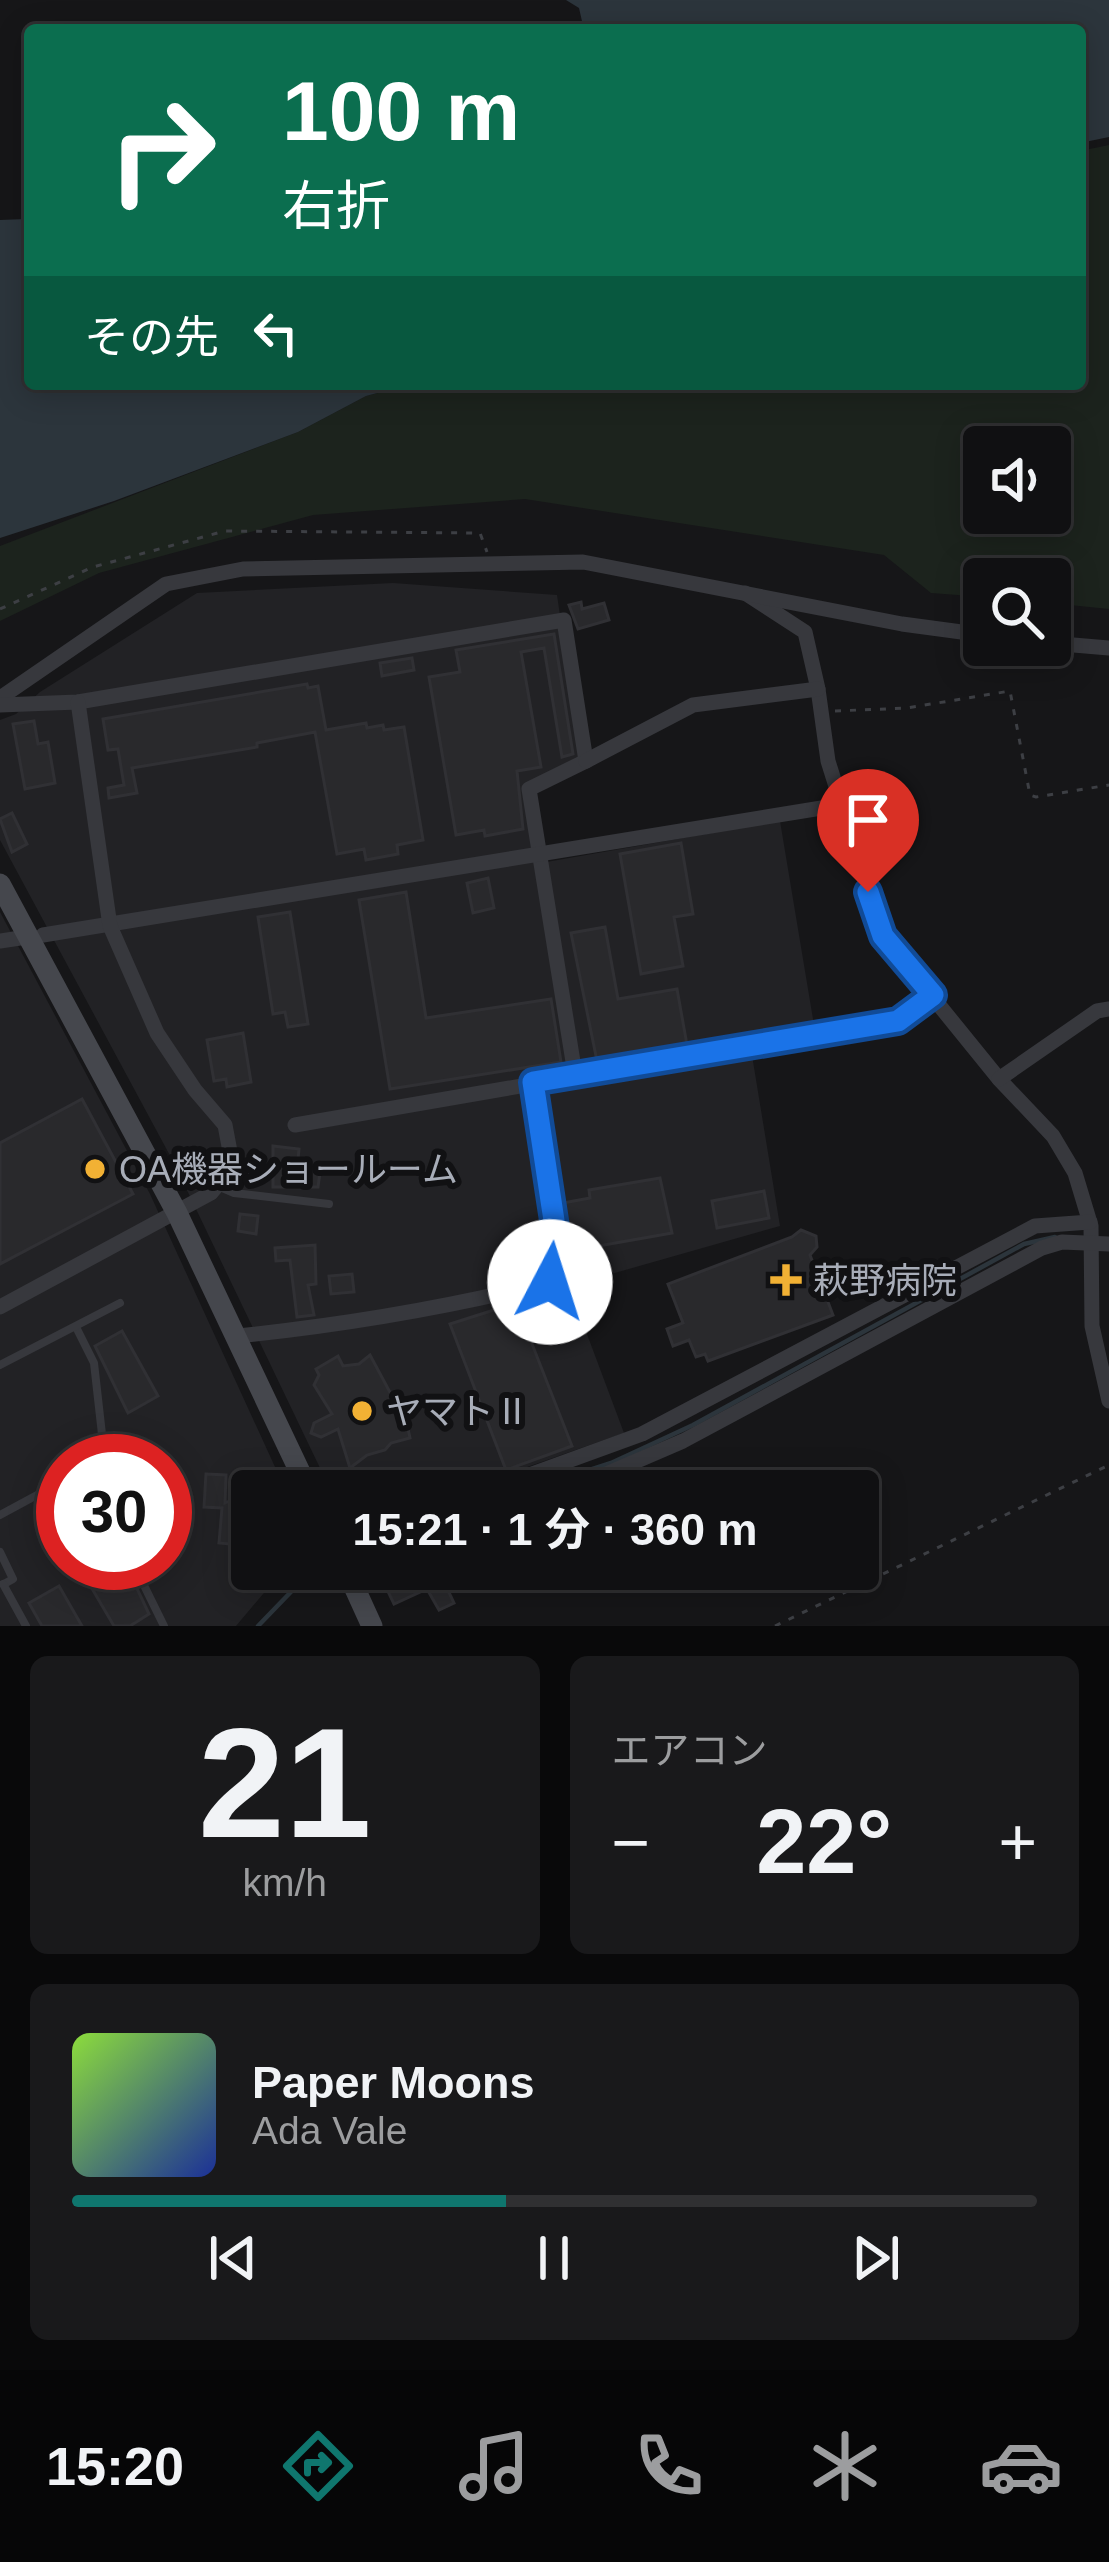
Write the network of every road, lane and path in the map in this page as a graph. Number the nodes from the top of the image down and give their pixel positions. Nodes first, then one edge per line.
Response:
1 (491, 562) junction
2 (743, 591) junction
3 (0, 609) edge
4 (963, 631) edge
5 (1071, 645) edge
6 (1109, 648) edge
7 (818, 689) junction
8 (0, 701) edge
9 (78, 702) junction
10 (821, 711) junction
11 (586, 761) junction
12 (1109, 785) edge
13 (840, 805) junction
14 (537, 853) junction
15 (0, 884) edge
16 (110, 926) junction
17 (43, 935) dead end
18 (20, 938) dead end
19 (0, 941) edge
20 (933, 995) junction
21 (1109, 1009) edge
22 (575, 1074) junction
23 (999, 1078) junction
24 (533, 1082) junction
25 (295, 1125) dead end
26 (220, 1187) junction
27 (329, 1204) dead end
28 (177, 1213) junction
29 (1090, 1222) junction
30 (1101, 1243) edge
31 (120, 1304) dead end
32 (0, 1307) edge
33 (76, 1327) junction
34 (238, 1336) junction
35 (0, 1365) edge
36 (1109, 1401) edge
37 (101, 1434) edge
38 (1109, 1466) edge
39 (299, 1470) edge
40 (543, 1470) edge
41 (615, 1470) edge
42 (36, 1495) edge
43 (0, 1515) edge
44 (0, 1552) edge
45 (2, 1585) edge
46 (146, 1590) edge
47 (356, 1590) edge
48 (26, 1626) edge
49 (164, 1626) edge
50 (373, 1626) edge
51 (775, 1626) edge

1 - 2 street
1 - 3 path
1 - 8 street
2 - 4 street
2 - 7 street
5 - 6 street
7 - 10 street
7 - 11 street
8 - 9 street
9 - 11 street
9 - 16 street
10 - 12 path
10 - 13 street
11 - 14 street
13 - 14 street
13 - 20 street
14 - 16 street
14 - 22 street
15 - 28 street
16 - 17 street
16 - 26 street
18 - 19 street
20 - 22 street
20 - 23 street
21 - 23 street
22 - 24 street
23 - 29 street
24 - 25 street
24 - 34 street
26 - 27 lane
26 - 28 street
28 - 32 street
28 - 34 street
29 - 30 street
29 - 40 street
30 - 36 street
30 - 41 street
31 - 33 lane
33 - 35 lane
33 - 37 lane
34 - 39 street
38 - 51 path
42 - 43 lane
44 - 45 lane
45 - 48 lane
46 - 49 lane
47 - 50 street

